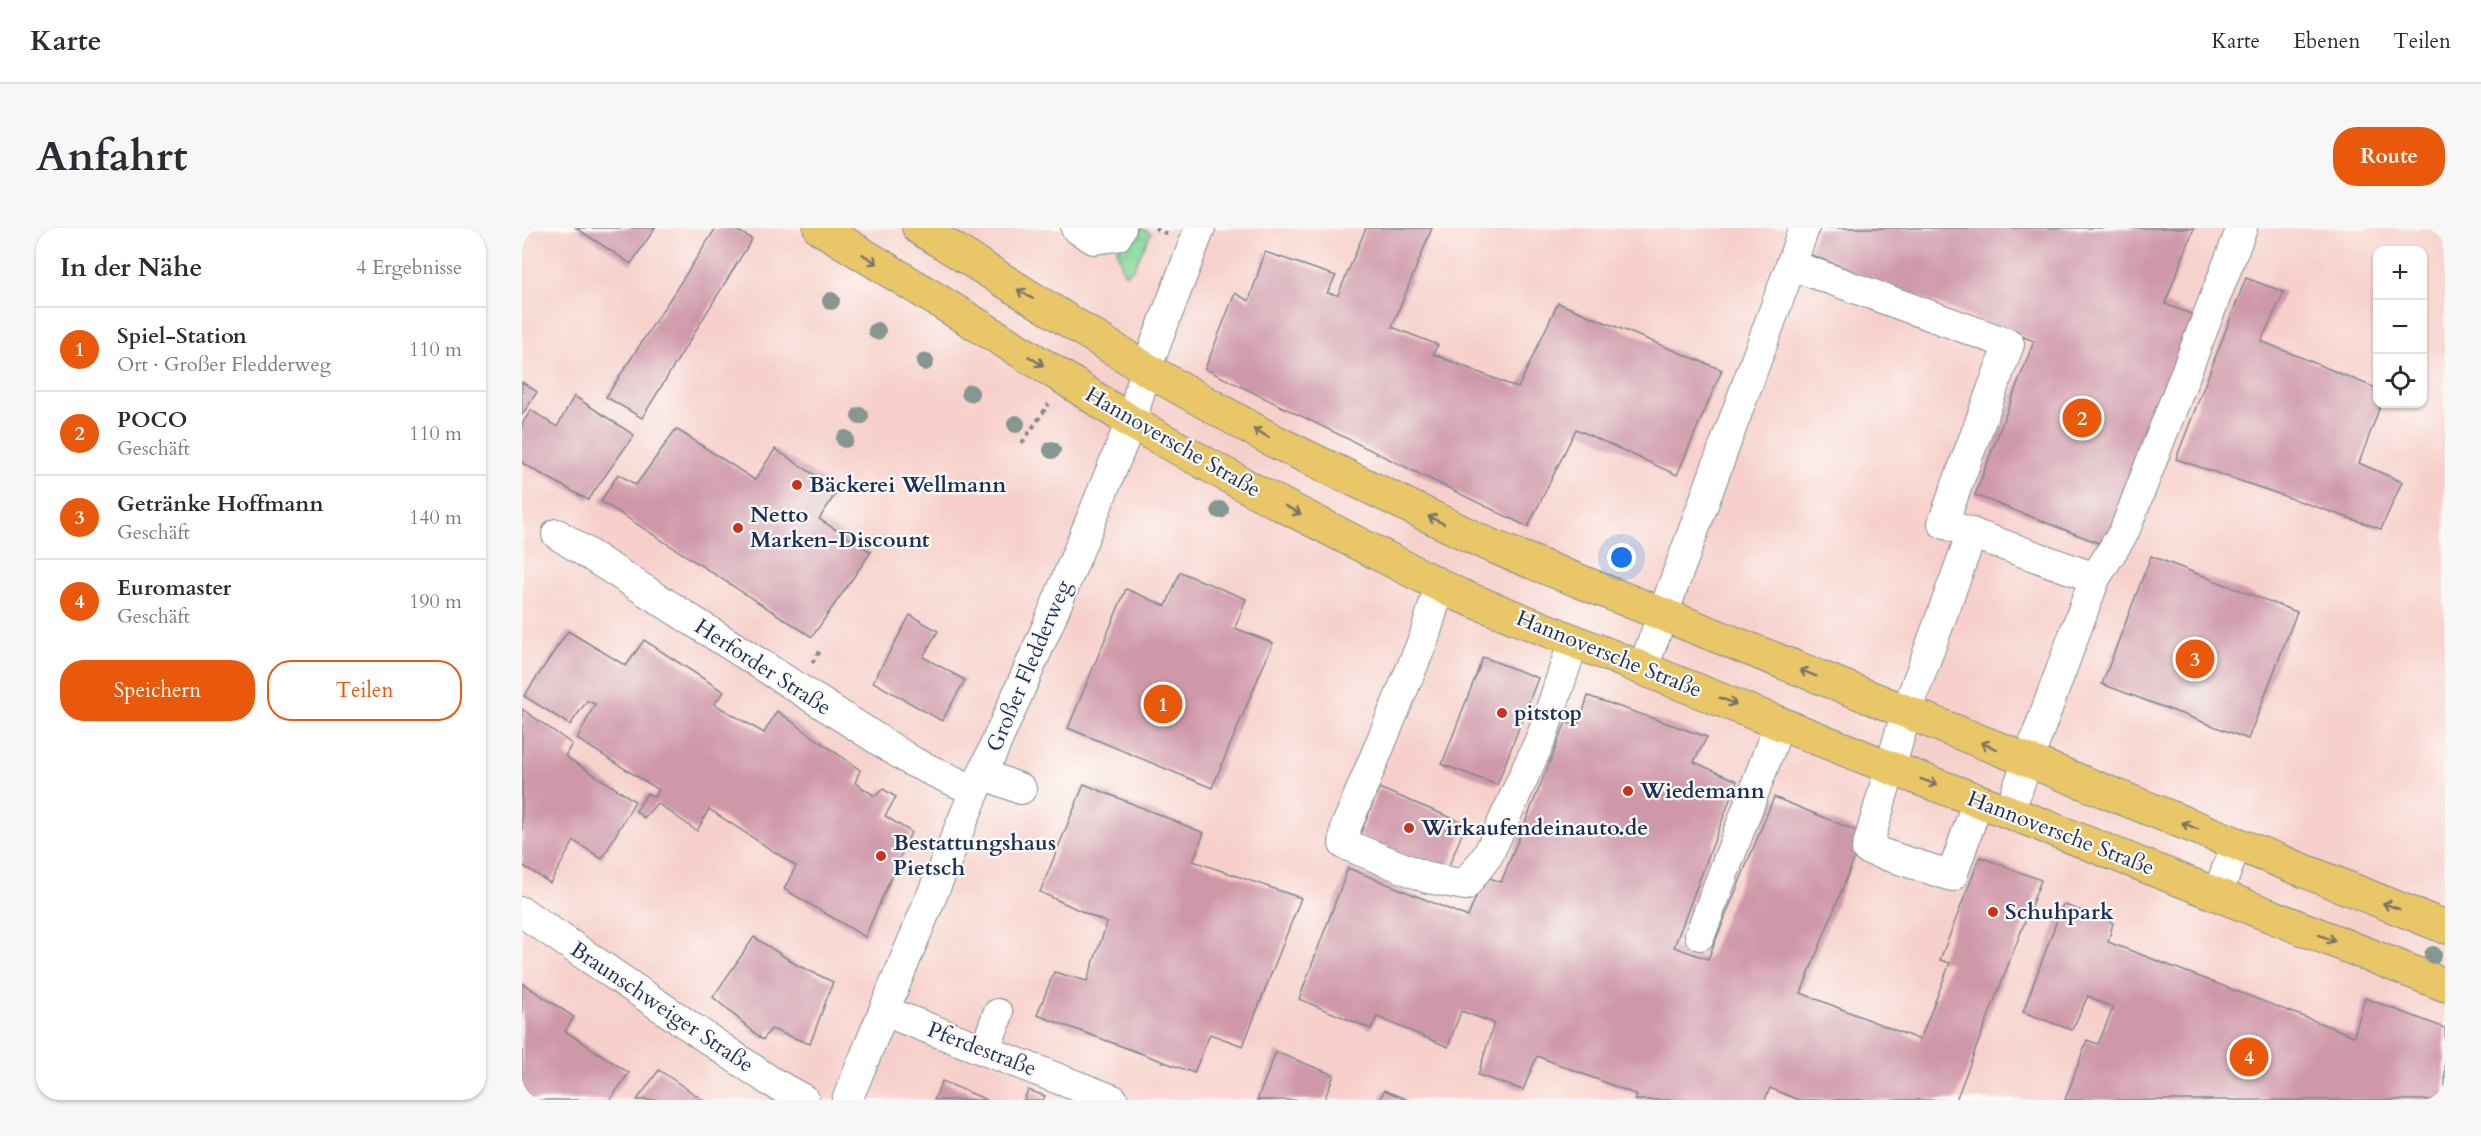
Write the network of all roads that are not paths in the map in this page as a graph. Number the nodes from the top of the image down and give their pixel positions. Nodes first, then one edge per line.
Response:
1 (820, 228) edge
2 (919, 228) edge
3 (1076, 228) edge
4 (1200, 228) edge
5 (1804, 228) edge
6 (2242, 228) edge
7 (1119, 232) edge
8 (1791, 265) junction
9 (1146, 369) junction
10 (1131, 422) junction
11 (1972, 533) junction
12 (557, 534) dead end
13 (2095, 578) junction
14 (1440, 585) junction
15 (1662, 615) junction
16 (1574, 640) junction
17 (1643, 668) junction
18 (1906, 713) junction
19 (1780, 722) junction
20 (2028, 762) junction
21 (1891, 768) junction
22 (979, 782) junction
23 (1021, 789) dead end
24 (1978, 800) junction
25 (2009, 812) junction
26 (2236, 845) junction
27 (2217, 895) junction
28 (522, 912) edge
29 (2445, 927) edge
30 (1700, 935) dead end
31 (2445, 985) edge
32 (884, 1011) junction
33 (998, 1014) dead end
34 (985, 1050) junction
35 (804, 1100) edge
36 (847, 1100) edge
37 (1113, 1100) edge

1 -> 10 main road, Hannoversche Straße
9 -> 2 main road
3 - 7 street
4 - 9 street, Großer Fledderweg
5 - 8 street
6 - 13 street
8 - 11 street
8 - 15 street
9 - 10 street, Großer Fledderweg
15 -> 9 main road
10 -> 14 main road, Hannoversche Straße
10 - 22 street, Großer Fledderweg
11 - 13 street
11 - 18 street
12 - 22 street, Herforder Straße
13 - 20 street
14 - 16 main road, Hannoversche Straße
14 - 16 street
15 - 17 street
18 -> 15 main road
16 - 17 main road, Hannoversche Straße
17 -> 19 main road, Hannoversche Straße
20 -> 18 main road
18 - 21 street
19 - 21 main road, Hannoversche Straße
19 - 30 street
20 - 25 street
26 -> 20 main road
21 -> 24 main road, Hannoversche Straße
21 - 24 street
22 - 23 street, Herforder Straße
22 - 32 street, Großer Fledderweg
24 - 25 main road, Hannoversche Straße
25 - 27 main road, Hannoversche Straße
26 - 27 street
29 -> 26 main road
27 -> 31 main road, Hannoversche Straße
28 - 35 street, Braunschweiger Straße
32 - 34 street, Pferdestraße
32 - 36 street, Großer Fledderweg
33 - 34 street
34 - 37 street, Pferdestraße

